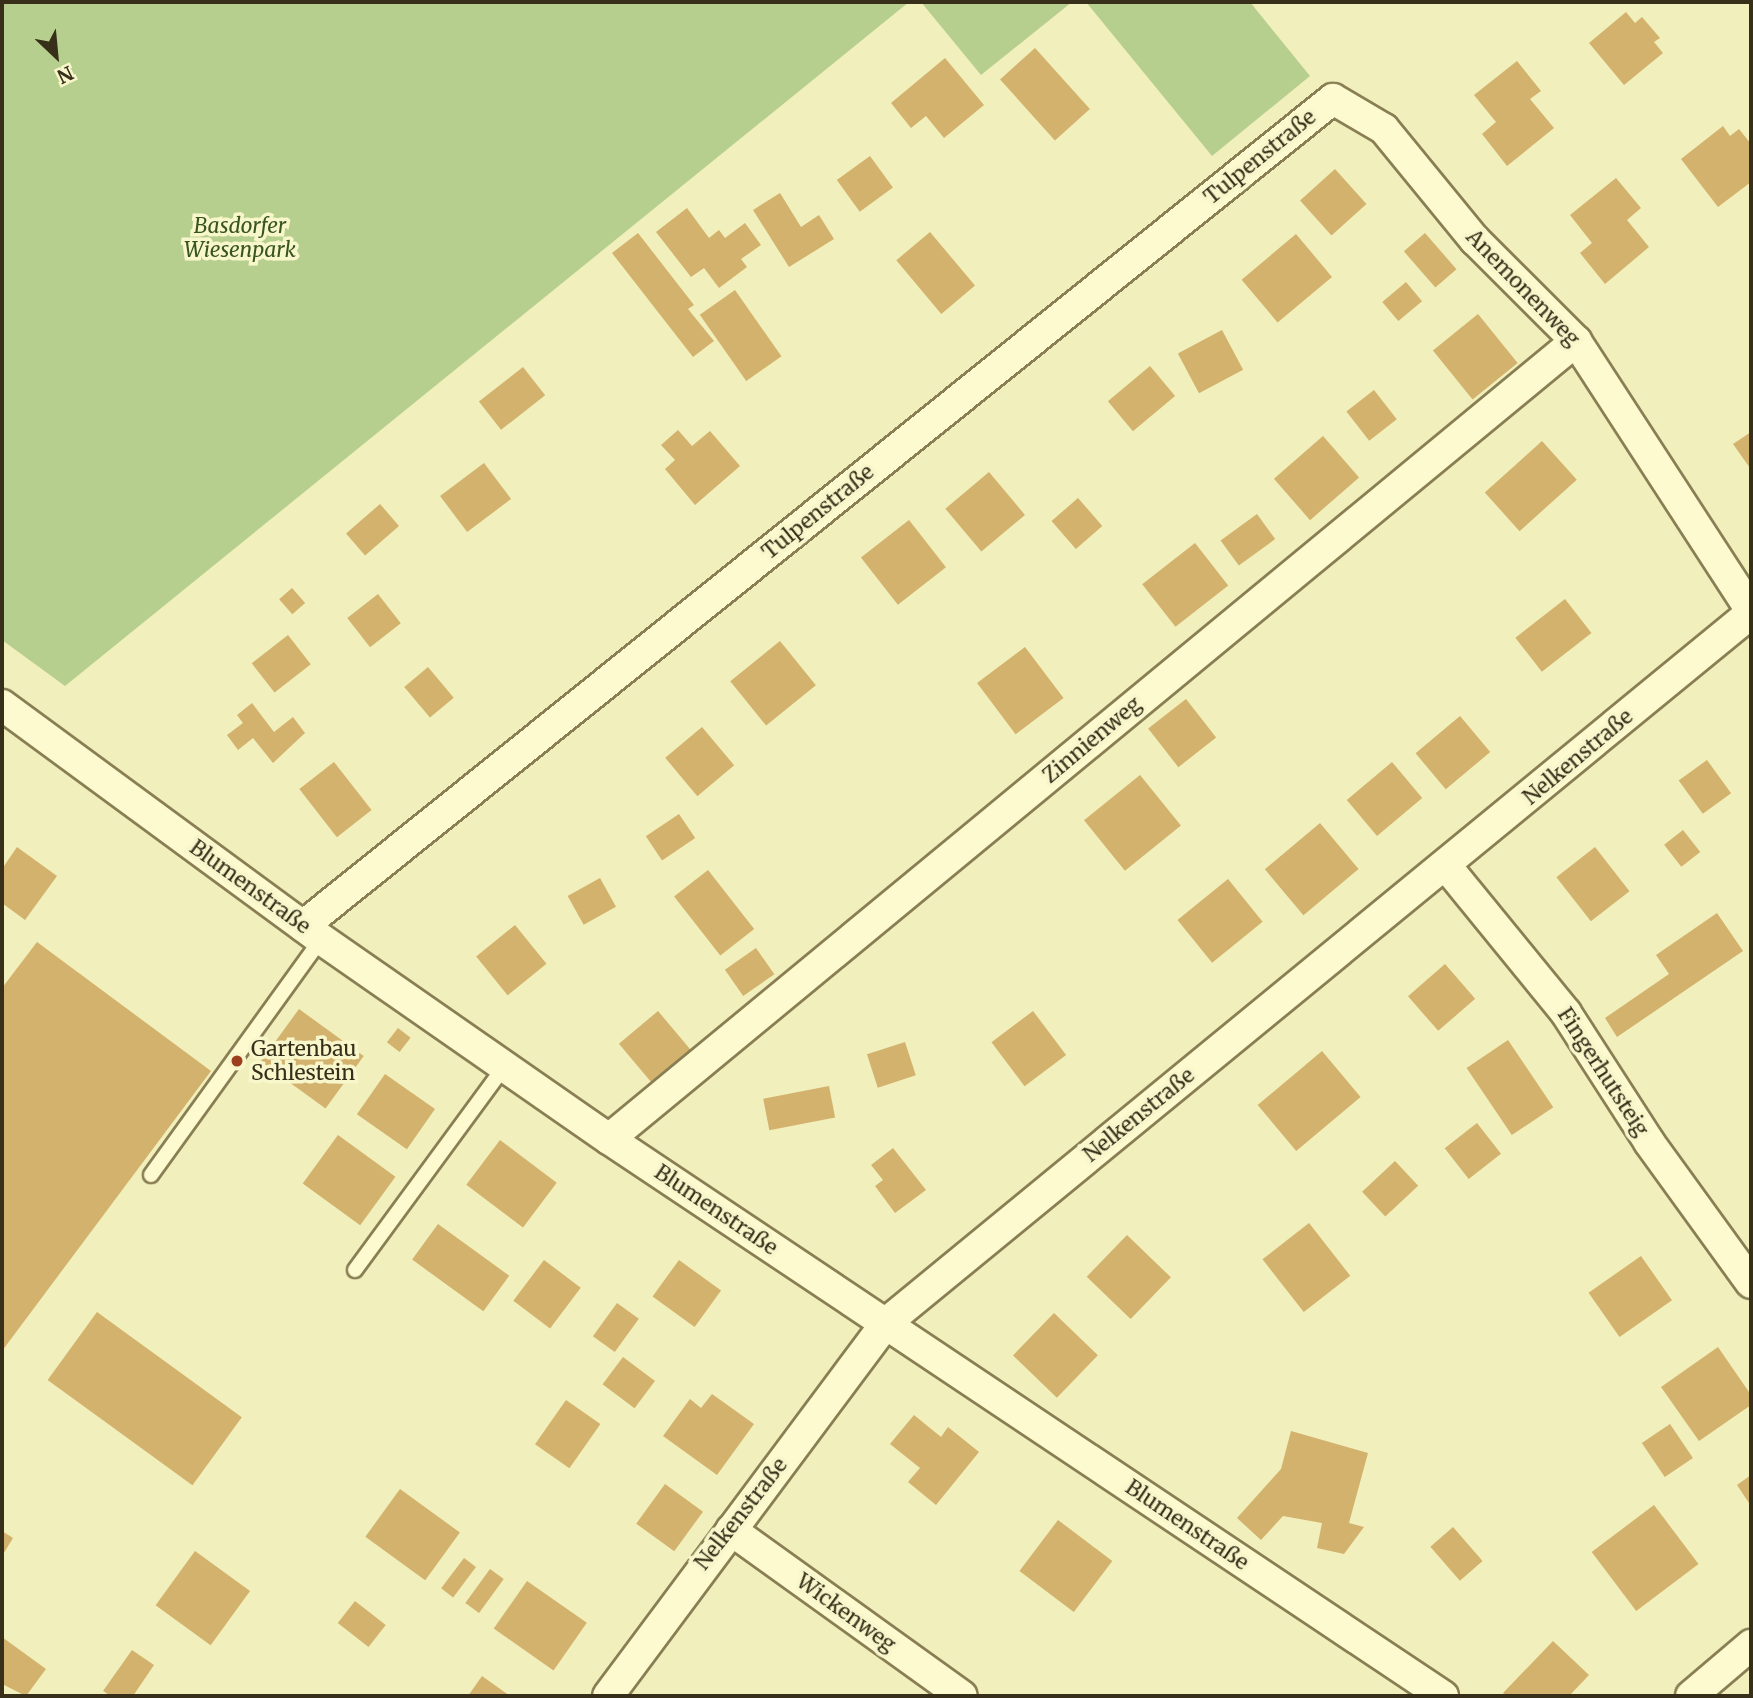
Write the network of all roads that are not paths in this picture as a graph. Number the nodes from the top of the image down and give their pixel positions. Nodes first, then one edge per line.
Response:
1 (1333, 99) joint
2 (1576, 341) junction
3 (1751, 612) edge
4 (2, 705) edge
5 (1447, 867) junction
6 (312, 932) junction
7 (505, 1066) junction
8 (609, 1139) junction
9 (151, 1175) dead end
10 (355, 1269) dead end
11 (1751, 1283) edge
12 (886, 1323) junction
13 (731, 1530) junction
14 (1751, 1645) edge
15 (608, 1696) edge
16 (962, 1696) edge
17 (1443, 1696) edge
18 (1691, 1696) edge

1 - 2 street, Anemonenweg
1 - 6 street, Tulpenstraße
2 - 3 street, Anemonenweg
2 - 8 street, Zinnienweg
3 - 5 street, Nelkenstraße
4 - 6 street, Blumenstraße
5 - 11 street, Fingerhutsteig
5 - 12 street, Nelkenstraße
6 - 7 street, Blumenstraße
6 - 9 lane
7 - 8 street, Blumenstraße
7 - 10 lane
8 - 12 street, Blumenstraße
12 - 13 street, Nelkenstraße
12 - 17 street, Blumenstraße
13 - 15 street, Nelkenstraße
13 - 16 street, Wickenweg
14 - 18 street

